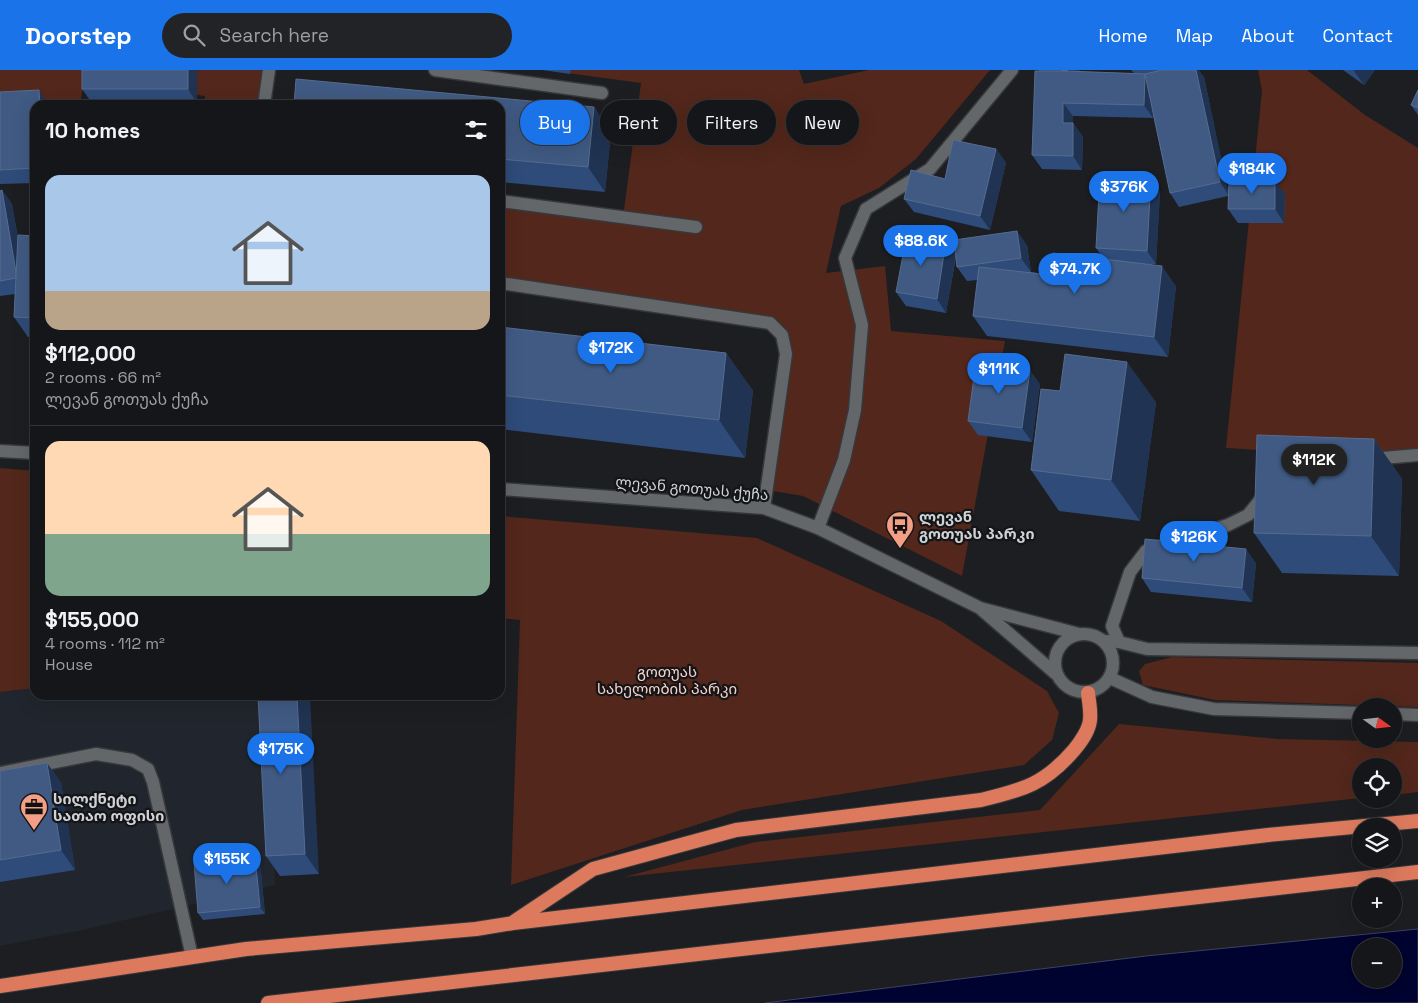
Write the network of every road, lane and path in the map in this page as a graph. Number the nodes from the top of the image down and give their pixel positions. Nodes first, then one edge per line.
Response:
1 (269, 70) edge
2 (435, 70) edge
3 (1012, 70) edge
4 (602, 93) dead end
5 (265, 100) edge
6 (505, 202) edge
7 (696, 227) dead end
8 (505, 284) edge
9 (0, 451) edge
10 (30, 453) edge
11 (1418, 455) edge
12 (1360, 460) edge
13 (1272, 484) edge
14 (505, 489) edge
15 (764, 508) junction
16 (818, 528) junction
17 (980, 608) junction
18 (1079, 634) junction
19 (1104, 641) junction
20 (1119, 642) junction
21 (1418, 654) edge
22 (1056, 674) junction
23 (1110, 678) junction
24 (1088, 693) junction
25 (1352, 713) edge
26 (1402, 714) edge
27 (1418, 715) edge
28 (0, 773) edge
29 (1418, 821) edge
30 (1418, 872) edge
31 (513, 923) junction
32 (192, 957) junction
33 (0, 986) edge
34 (268, 1003) edge

1 - 5 street
2 - 4 street
3 - 16 street
6 - 7 street
8 - 15 street
9 - 10 street
11 - 12 street
13 - 20 street
14 - 15 street, ლევან გოთუას ქუჩა
15 - 16 street, ლევან გოთუას ქუჩა
16 - 17 street, ლევან გოთუას ქუჩა
17 - 18 street, ლევან გოთუას ქუჩა
17 - 22 street, ლევან გოთუას ქუჩა
18 - 19 street
18 - 22 street
19 - 20 street
19 - 23 street
20 - 21 street
22 - 24 street
23 - 24 street
23 - 25 street
24 - 31 highway
26 - 27 street
28 - 32 street
29 - 31 highway
30 - 34 highway
31 - 32 highway
32 - 33 highway

